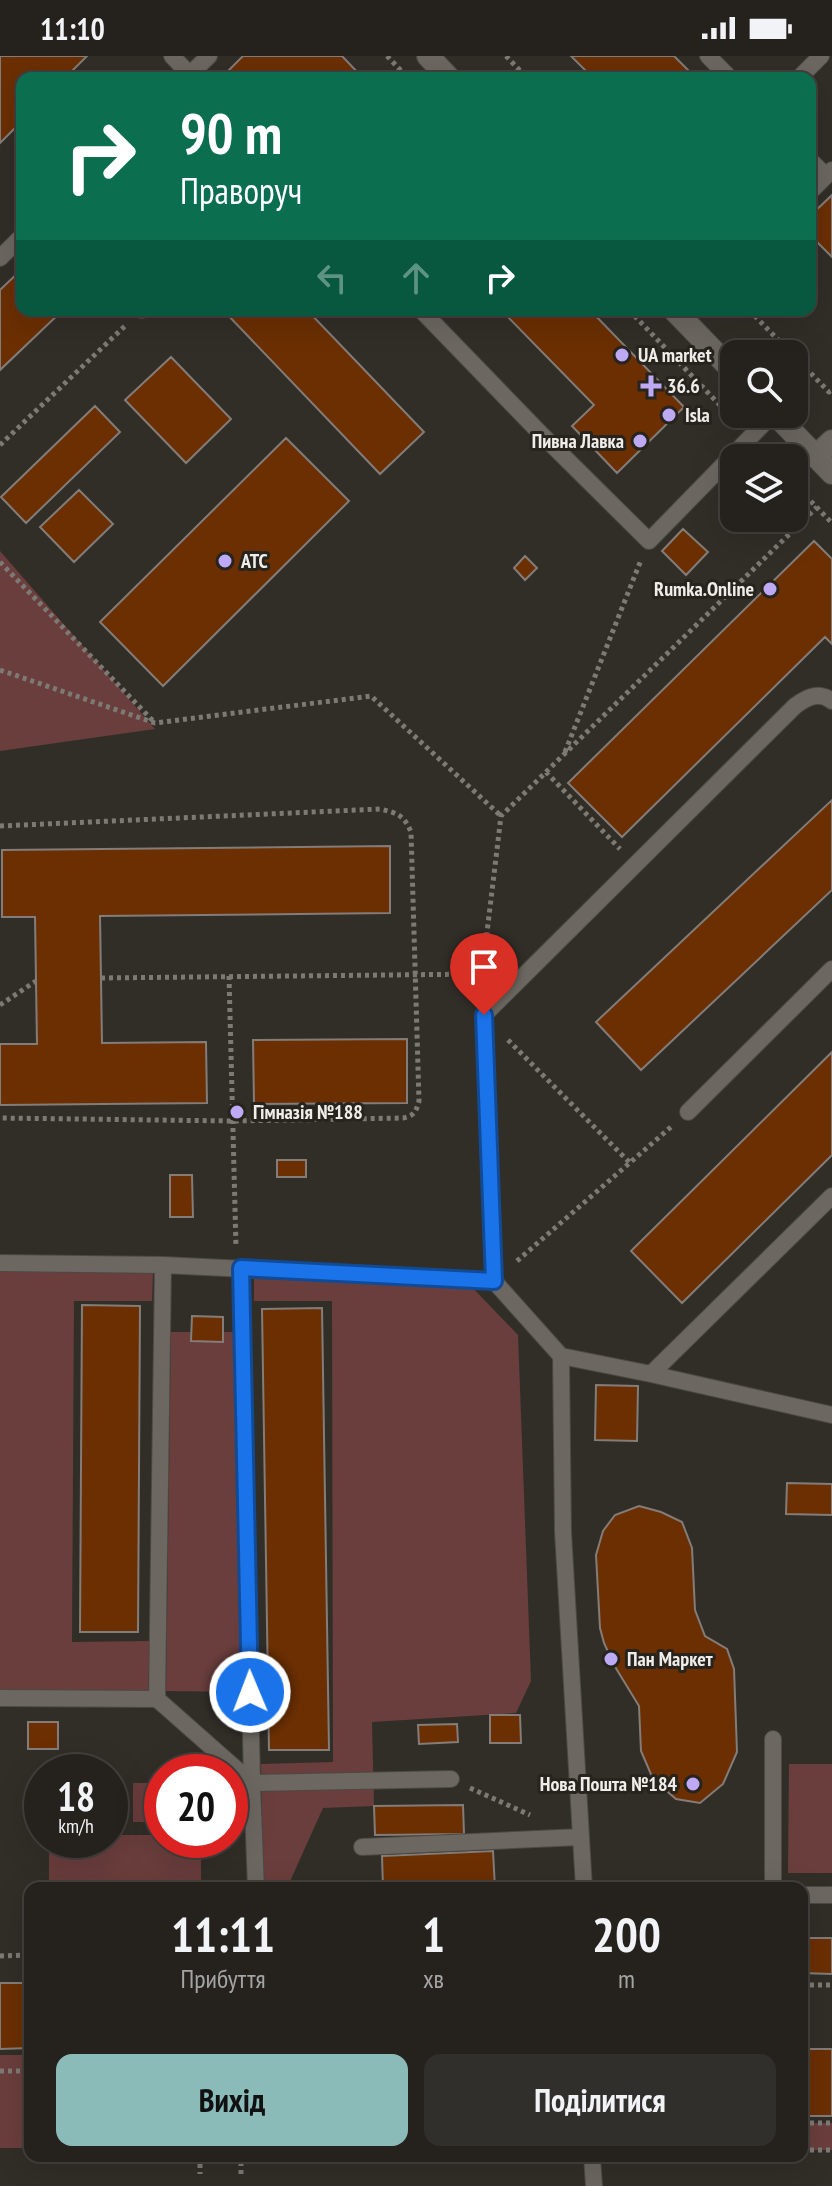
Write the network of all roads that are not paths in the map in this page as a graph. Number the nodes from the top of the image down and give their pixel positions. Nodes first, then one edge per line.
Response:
1 (172, 56) edge
2 (209, 56) edge
3 (428, 56) edge
4 (708, 56) edge
5 (821, 56) edge
6 (186, 72) edge
7 (195, 72) edge
8 (443, 72) edge
9 (724, 72) edge
10 (805, 72) edge
11 (16, 242) edge
12 (0, 258) edge
13 (427, 316) edge
14 (685, 316) edge
15 (720, 356) edge
16 (759, 428) edge
17 (795, 428) edge
18 (824, 448) edge
19 (832, 473) edge
20 (832, 701) edge
21 (832, 969) edge
22 (688, 1112) road end
23 (832, 1196) edge
24 (0, 1263) edge
25 (163, 1265) junction
26 (241, 1268) junction
27 (494, 1281) junction
28 (561, 1356) junction
29 (651, 1374) junction
30 (832, 1415) edge
31 (0, 1698) edge
32 (157, 1699) junction
33 (773, 1739) dead end
34 (451, 1779) road end
35 (252, 1783) junction
36 (581, 1837) junction
37 (362, 1847) dead end
38 (256, 1882) edge
39 (584, 1882) edge
40 (773, 1882) edge
41 (808, 1895) edge
42 (832, 1895) edge
43 (592, 2162) edge
44 (594, 2186) edge

1 - 6 lane
2 - 7 lane
3 - 8 street
4 - 9 lane
5 - 10 lane
11 - 12 lane
13 - 16 lane
14 - 15 street
17 - 18 street
18 - 19 street
20 - 27 lane
21 - 22 lane
23 - 29 lane
24 - 25 lane
25 - 26 lane
25 - 32 lane
26 - 27 lane
26 - 35 lane
27 - 28 lane
28 - 29 lane
28 - 36 lane
29 - 30 lane
31 - 32 lane
32 - 35 lane
33 - 40 lane
34 - 35 lane
35 - 38 lane
36 - 37 lane
36 - 39 lane
41 - 42 lane
43 - 44 lane

